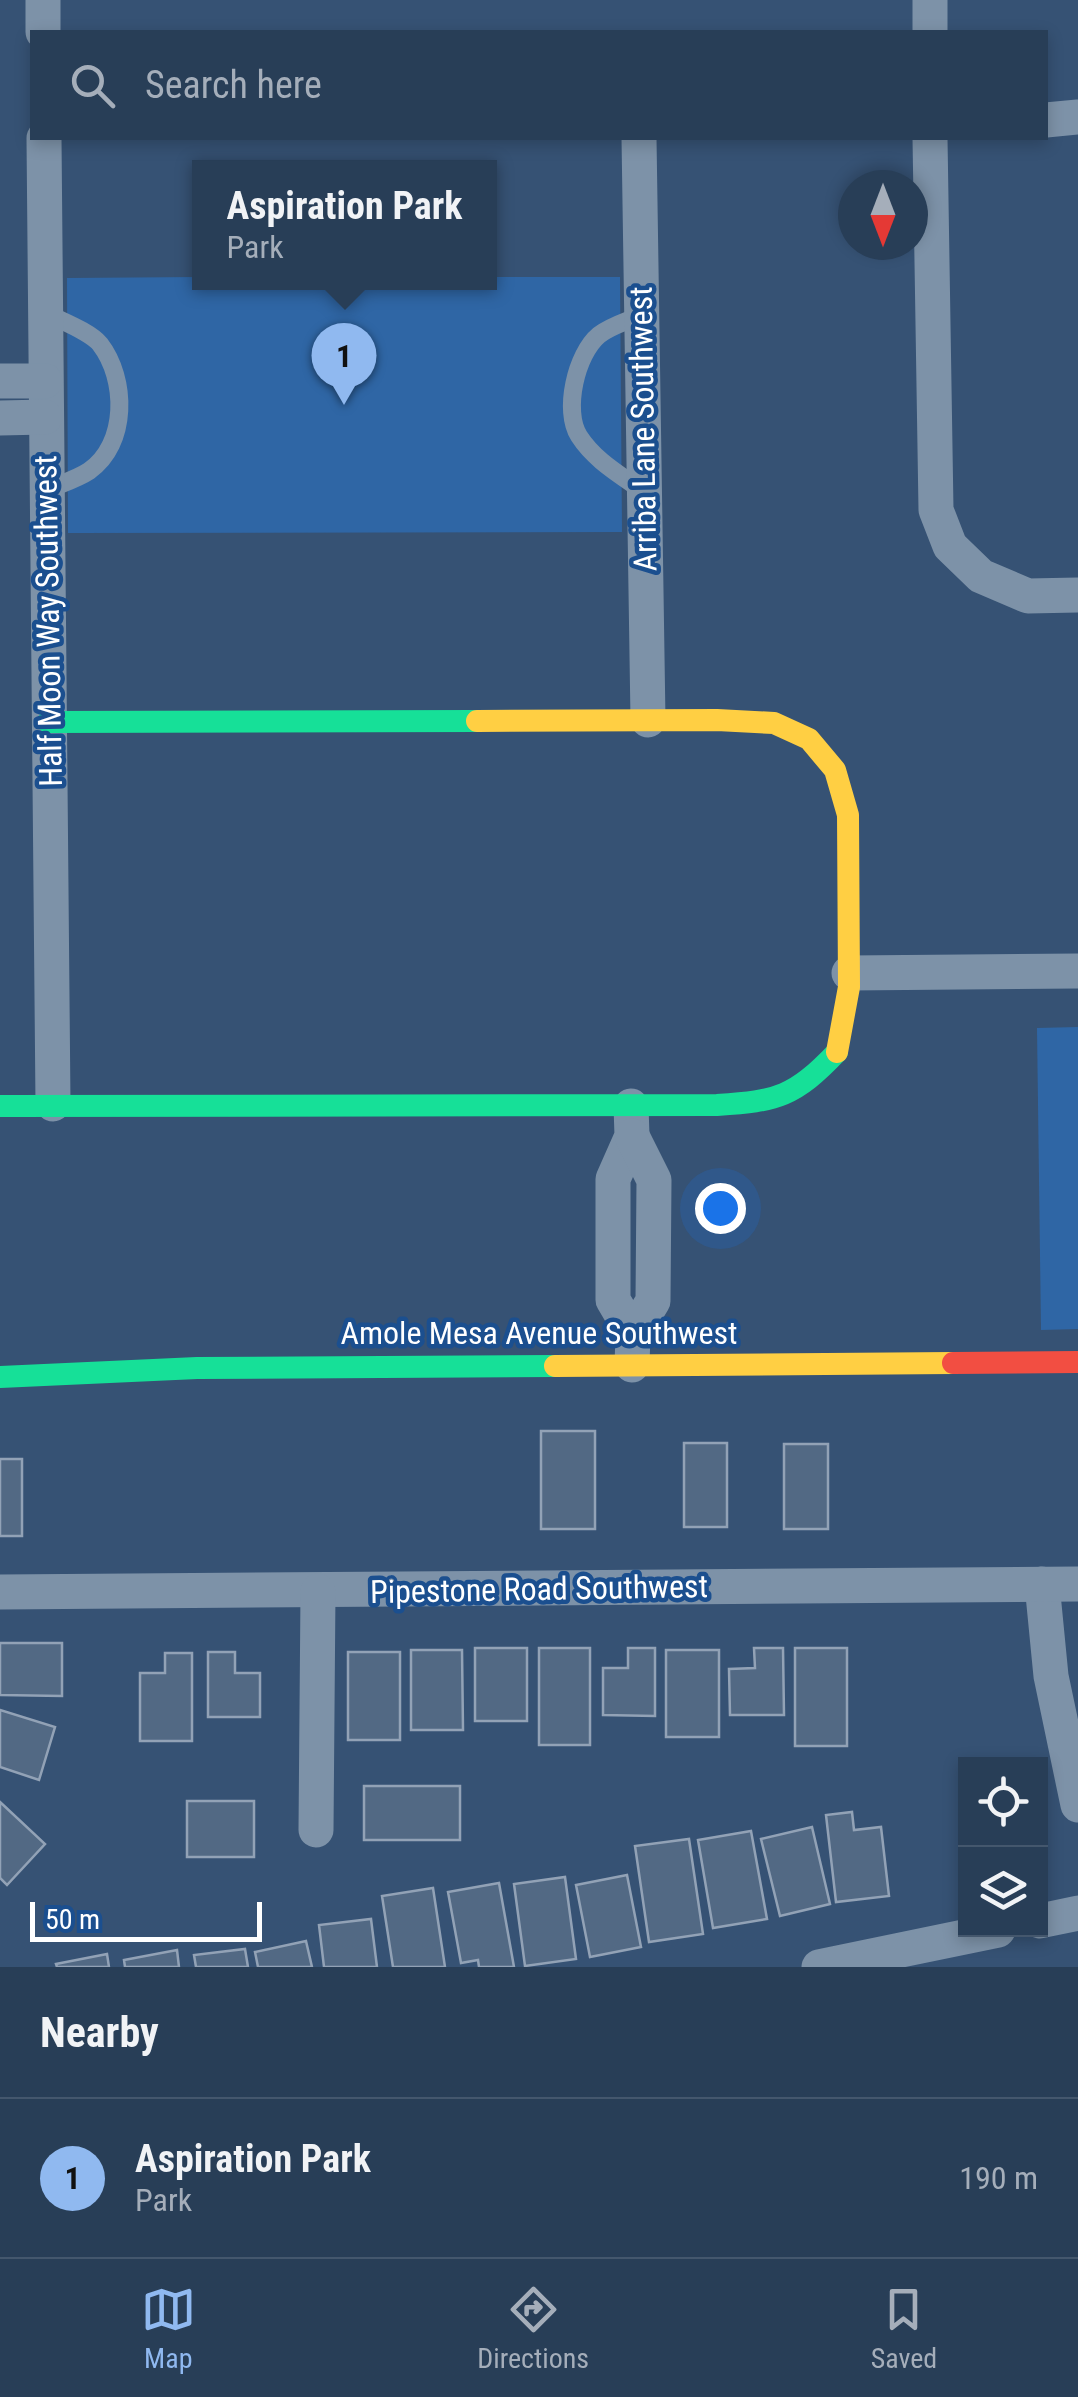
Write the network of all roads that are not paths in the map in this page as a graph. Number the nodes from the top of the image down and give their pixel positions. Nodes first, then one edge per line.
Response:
1 (43, 0) edge
2 (930, 0) edge
3 (43, 30) edge
4 (930, 30) edge
5 (1078, 117) edge
6 (1048, 120) edge
7 (44, 140) edge
8 (638, 140) edge
9 (930, 140) edge
10 (46, 313) junction
11 (641, 315) junction
12 (46, 380) junction
13 (0, 381) edge
14 (46, 417) junction
15 (0, 418) edge
16 (47, 490) junction
17 (644, 492) junction
18 (1078, 595) edge
19 (648, 720) junction
20 (48, 722) junction
21 (1078, 971) edge
22 (849, 973) junction
23 (53, 1104) junction
24 (0, 1106) edge
25 (631, 1121) junction
26 (654, 1228) junction
27 (613, 1229) junction
28 (633, 1350) junction
29 (1078, 1362) edge
30 (0, 1377) edge
31 (1042, 1584) junction
32 (1078, 1584) edge
33 (318, 1591) junction
34 (0, 1592) edge
35 (1078, 1805) edge
36 (316, 1830) dead end
37 (1078, 1913) edge
38 (1048, 1919) edge
39 (964, 1937) edge
40 (818, 1967) edge

1 - 3 street
2 - 4 street
5 - 6 street
7 - 10 street, Half Moon Way Southwest
8 - 11 street, Arriba Lane Southwest
9 - 18 street
10 - 12 street, Half Moon Way Southwest
10 - 16 lane
11 - 17 street, Arriba Lane Southwest
11 - 17 lane
12 - 13 street
12 - 14 street, Half Moon Way Southwest
14 - 15 street
14 - 16 street, Half Moon Way Southwest
16 - 20 street, Half Moon Way Southwest
17 - 19 street, Arriba Lane Southwest
19 - 20 street
19 - 22 street
20 - 23 street, Half Moon Way Southwest
21 - 22 street
22 - 25 street
23 - 24 street
23 - 25 street
25 - 26 street
25 - 27 street
26 - 27 street
26 - 28 street
27 - 28 street
28 - 29 street, Amole Mesa Avenue Southwest
28 - 30 street, Amole Mesa Avenue Southwest
31 - 32 street, Pipestone Road Southwest
31 - 33 street, Pipestone Road Southwest
31 - 35 street
33 - 34 street, Pipestone Road Southwest
33 - 36 street
37 - 38 street
39 - 40 street

